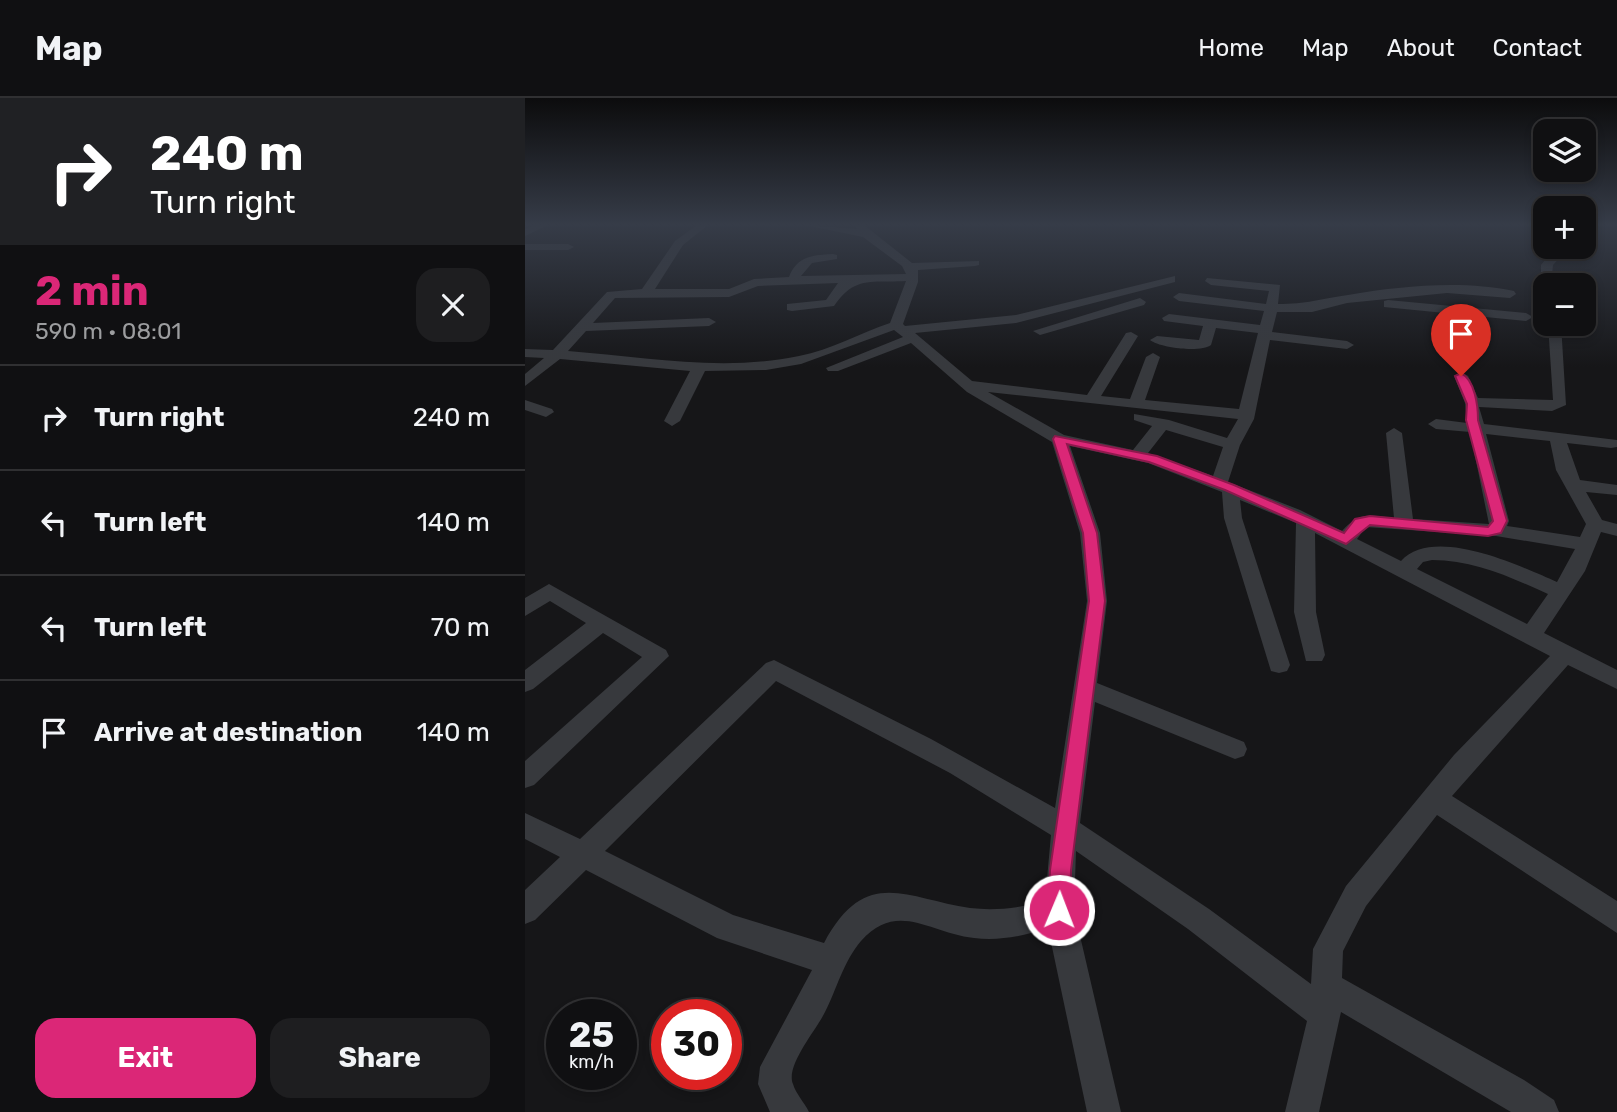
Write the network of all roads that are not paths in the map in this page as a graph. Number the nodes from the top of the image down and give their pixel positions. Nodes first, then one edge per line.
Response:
1 (660, 272) edge
2 (797, 272) edge
3 (909, 272) edge
4 (911, 272) edge
5 (1171, 279) dead end
6 (794, 280) junction
7 (851, 281) junction
8 (1211, 281) dead end
9 (1510, 293) dead end
10 (645, 294) junction
11 (1179, 297) dead end
12 (1347, 299) junction
13 (1140, 302) dead end
14 (792, 307) dead end
15 (1271, 308) junction
16 (1526, 317) dead end
17 (1169, 318) dead end
18 (709, 322) dead end
19 (1211, 323) junction
20 (582, 327) junction
21 (903, 331) junction
22 (1040, 331) dead end
23 (1264, 332) junction
24 (1131, 336) dead end
25 (1556, 336) edge
26 (1157, 340) dead end
27 (1347, 345) dead end
28 (525, 353) edge
29 (558, 353) junction
30 (1136, 364) junction
31 (699, 368) junction
32 (833, 368) dead end
33 (1461, 376) dead end
34 (525, 382) edge
35 (967, 385) junction
36 (1090, 400) junction
37 (1473, 404) junction
38 (525, 405) edge
39 (1138, 411) junction
40 (546, 412) dead end
41 (1245, 415) junction
42 (672, 421) dead end
43 (1163, 423) junction
44 (1436, 424) dead end
45 (1475, 429) junction
46 (1394, 433) dead end
47 (1557, 438) junction
48 (1059, 439) junction
49 (1611, 443) dead end
50 (1232, 445) junction
51 (1137, 455) junction
52 (1224, 485) junction
53 (1574, 485) junction
54 (1617, 490) edge
55 (1305, 520) junction
56 (1403, 522) junction
57 (1595, 524) junction
58 (1496, 530) junction
59 (1617, 530) edge
60 (1346, 539) junction
61 (1588, 545) junction
62 (1405, 571) junction
63 (1561, 592) junction
64 (525, 609) edge
65 (602, 622) junction
66 (1529, 636) junction
67 (1565, 654) junction
68 (1314, 655) dead end
69 (1279, 665) dead end
70 (1617, 680) edge
71 (525, 683) edge
72 (1086, 688) junction
73 (1235, 749) dead end
74 (525, 777) edge
75 (1434, 799) junction
76 (525, 825) edge
77 (1066, 829) junction
78 (582, 856) junction
79 (525, 910) edge
80 (1059, 910) junction
81 (1617, 918) edge
82 (833, 961) junction
83 (1327, 1001) junction
84 (1532, 1109) edge
85 (791, 1112) edge
86 (1104, 1112) edge
87 (1302, 1112) edge

1 - 10 street
2 - 6 street
3 - 7 street
4 - 21 street
5 - 21 street
6 - 7 street
6 - 10 street
7 - 14 street
8 - 15 street
9 - 12 street
10 - 20 street
11 - 15 street
12 - 15 street
12 - 16 street
13 - 22 street
15 - 23 street
17 - 19 street
18 - 20 street
19 - 23 street
19 - 26 street
20 - 29 street
21 - 31 street
21 - 32 street
21 - 35 street
23 - 27 street
23 - 41 street
24 - 30 street
25 - 37 street
28 - 29 street
29 - 31 street
29 - 34 street
30 - 36 street
30 - 39 street
31 - 42 street
33 - 37 street
35 - 36 street
35 - 48 street
36 - 39 street
37 - 45 street
38 - 40 street
39 - 41 street
39 - 43 street
41 - 50 street
43 - 50 street
43 - 51 street
44 - 45 street
45 - 47 street
45 - 58 street
46 - 56 street
47 - 49 street
47 - 53 street
48 - 51 street
48 - 72 street
50 - 52 street
51 - 52 street
52 - 55 street
52 - 69 street
53 - 54 street
53 - 57 street
55 - 60 street
55 - 68 street
56 - 58 street
56 - 60 street
57 - 59 street
57 - 61 street
58 - 61 street
60 - 62 street
61 - 63 street
62 - 63 street
62 - 66 street
63 - 66 street
64 - 65 street
65 - 71 street
65 - 74 street
66 - 67 street
67 - 70 street
67 - 75 street
72 - 73 street
72 - 77 street
75 - 81 street
75 - 83 street
76 - 78 street
77 - 78 street
77 - 80 street
77 - 83 street
78 - 79 street
78 - 82 street
80 - 82 street
80 - 86 street
82 - 85 street
83 - 84 street
83 - 87 street

